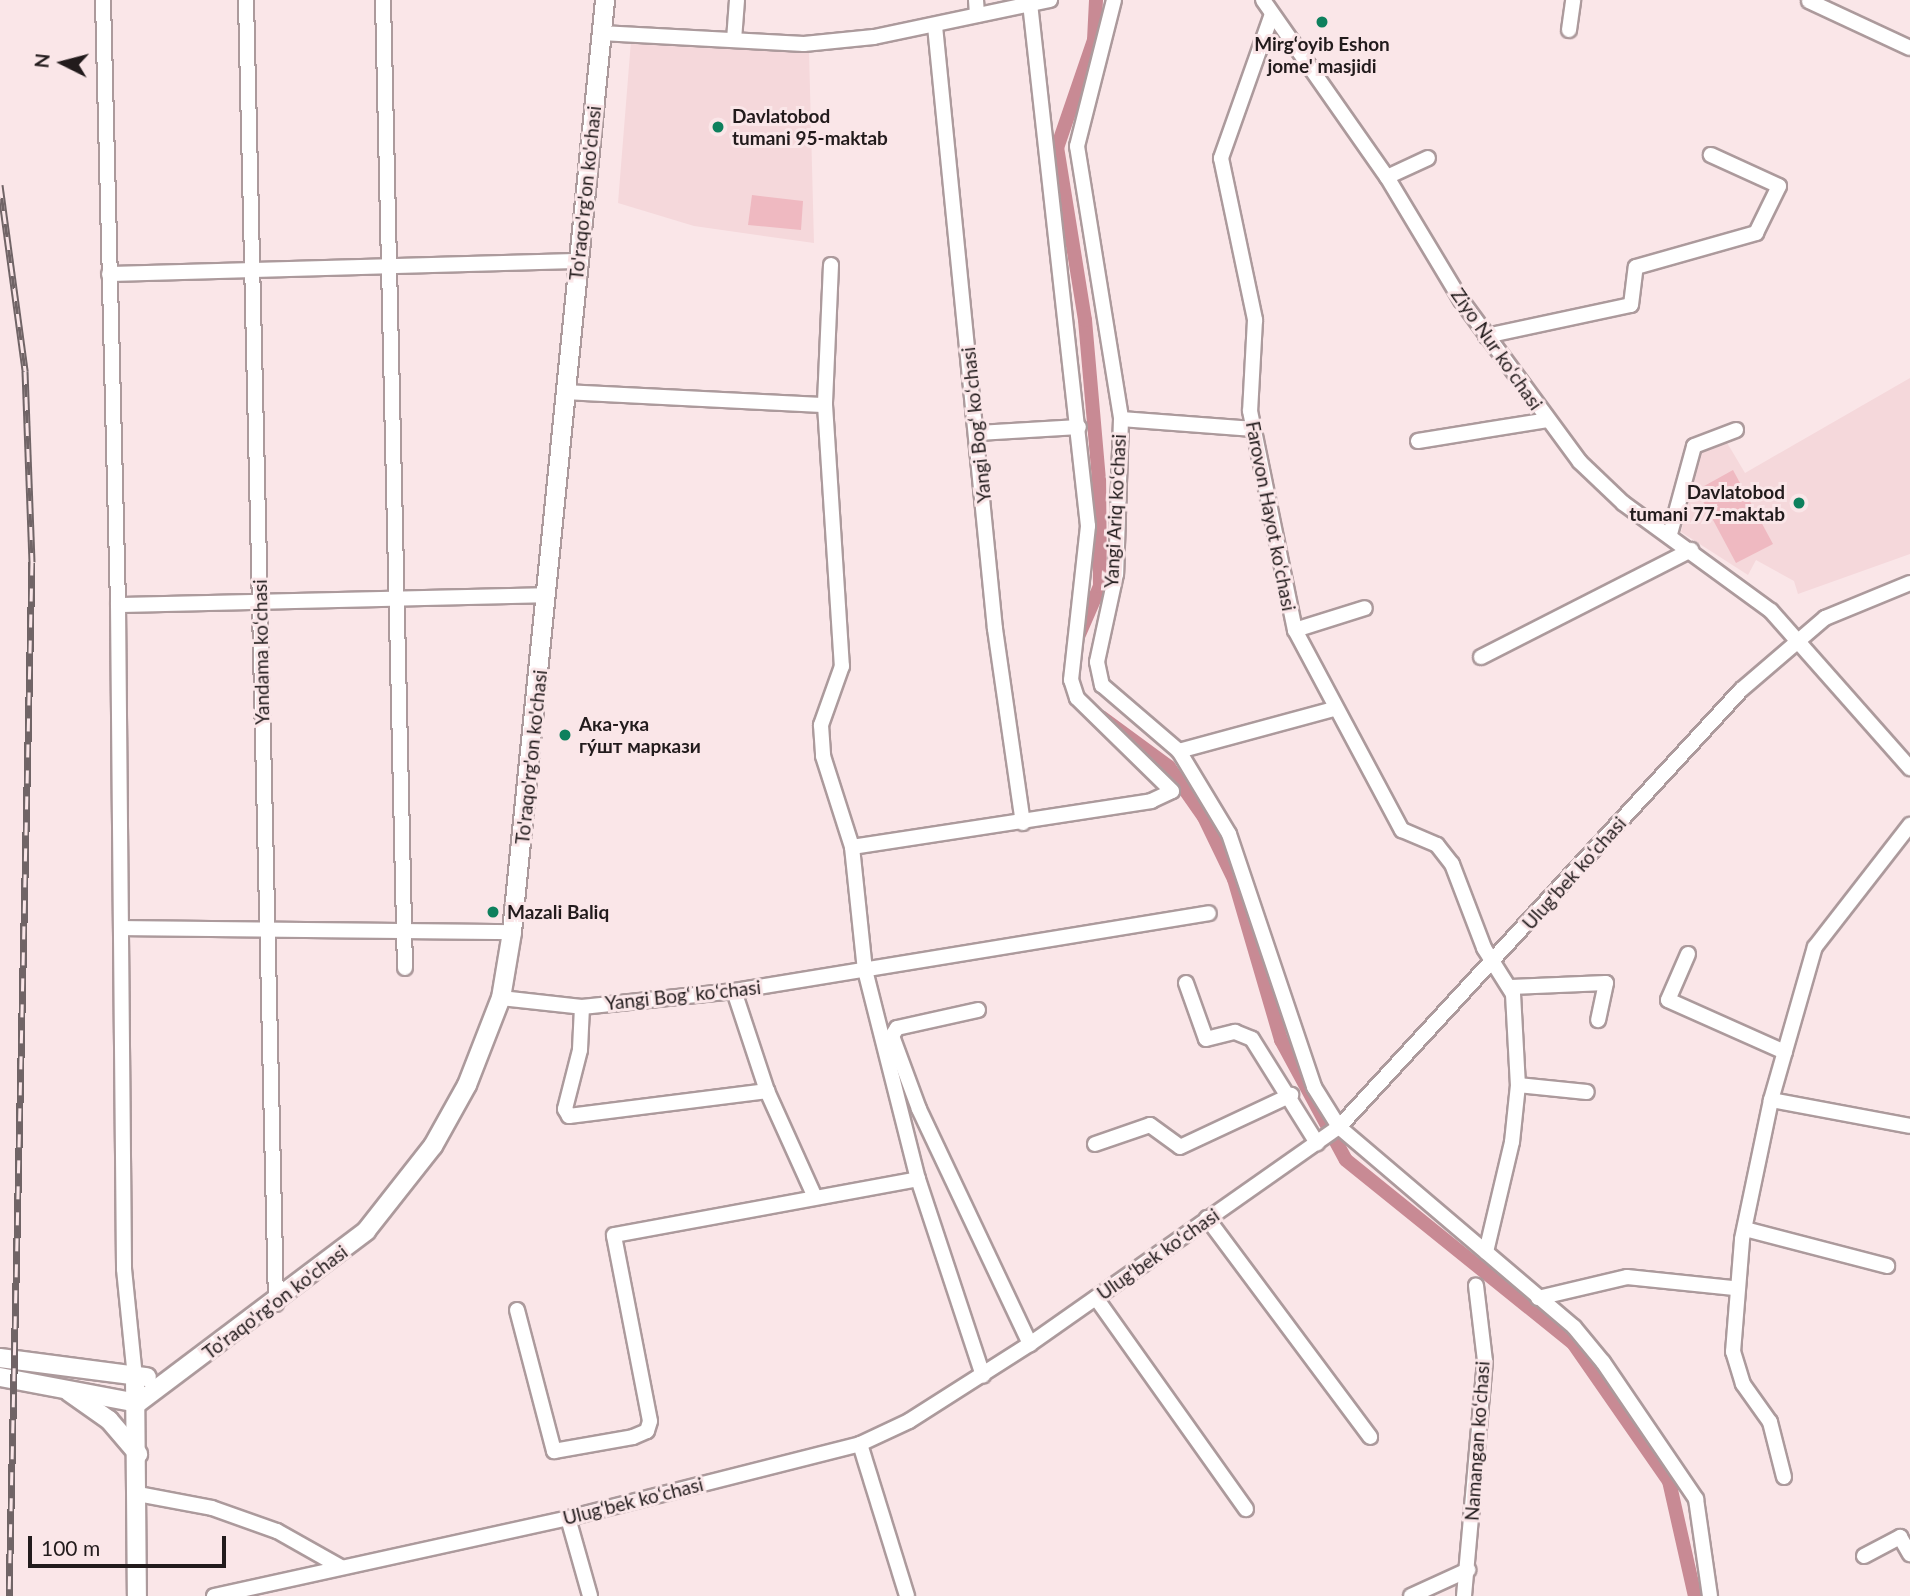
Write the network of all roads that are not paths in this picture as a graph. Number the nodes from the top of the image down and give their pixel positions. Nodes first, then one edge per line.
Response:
1 (103, 0) edge
2 (246, 0) edge
3 (383, 0) edge
4 (605, 0) edge
5 (737, 0) edge
6 (1050, 0) edge
7 (1114, 0) edge
8 (1264, 0) edge
9 (1573, 0) edge
10 (1809, 1) edge
11 (1030, 3) junction
12 (976, 8) edge
13 (1272, 14) junction
14 (935, 26) junction
15 (1569, 30) dead end
16 (601, 33) junction
17 (734, 40) junction
18 (1910, 48) edge
19 (1711, 155) dead end
20 (1428, 158) dead end
21 (1387, 177) junction
22 (577, 261) junction
23 (831, 265) dead end
24 (387, 266) junction
25 (251, 269) junction
26 (109, 274) junction
27 (1486, 336) junction
28 (566, 392) junction
29 (825, 405) junction
30 (1121, 419) junction
31 (1547, 420) junction
32 (1079, 427) junction
33 (1254, 429) junction
34 (1736, 430) dead end
35 (978, 433) junction
36 (1418, 441) dead end
37 (1670, 534) junction
38 (1691, 550) junction
39 (1910, 583) edge
40 (547, 595) junction
41 (398, 597) junction
42 (260, 600) junction
43 (118, 605) junction
44 (1366, 608) dead end
45 (1295, 631) junction
46 (1797, 638) junction
47 (1481, 657) dead end
48 (1334, 709) junction
49 (1179, 751) junction
50 (1910, 768) edge
51 (1023, 823) junction
52 (1910, 825) edge
53 (852, 847) junction
54 (1209, 914) dead end
55 (403, 927) junction
56 (123, 928) junction
57 (266, 930) junction
58 (512, 932) junction
59 (1688, 954) dead end
60 (1496, 962) junction
61 (405, 968) dead end
62 (865, 970) junction
63 (1186, 984) dead end
64 (1511, 987) junction
65 (734, 991) junction
66 (501, 998) junction
67 (582, 1007) junction
68 (978, 1010) dead end
69 (1598, 1020) dead end
70 (1785, 1052) junction
71 (1518, 1085) junction
72 (767, 1091) junction
73 (1587, 1092) dead end
74 (1291, 1095) junction
75 (1771, 1100) junction
76 (1909, 1124) edge
77 (1339, 1127) junction
78 (1317, 1143) junction
79 (1095, 1144) dead end
80 (918, 1179) junction
81 (814, 1195) junction
82 (1207, 1218) junction
83 (1745, 1228) junction
84 (1486, 1252) junction
85 (1887, 1266) dead end
86 (1476, 1286) dead end
87 (1734, 1287) junction
88 (1096, 1298) junction
89 (1538, 1298) junction
90 (276, 1304) junction
91 (517, 1310) dead end
92 (1030, 1344) junction
93 (0, 1358) edge
94 (983, 1376) junction
95 (0, 1377) edge
96 (135, 1377) junction
97 (168, 1377) junction
98 (63, 1389) junction
99 (138, 1403) junction
100 (1370, 1437) dead end
101 (860, 1444) junction
102 (138, 1454) junction
103 (1784, 1477) dead end
104 (138, 1494) junction
105 (1246, 1509) dead end
106 (568, 1518) junction
107 (1910, 1554) edge
108 (1864, 1556) dead end
109 (341, 1567) junction
110 (1468, 1570) junction
111 (136, 1596) edge
112 (214, 1596) edge
113 (590, 1596) edge
114 (907, 1596) edge
115 (1412, 1596) edge
116 (1464, 1596) edge
117 (1710, 1596) edge

1 - 26 street
2 - 25 street, Yandama koʻchasi
3 - 24 street
4 - 16 main road, To'raqo'rg'on ko'chasi
5 - 17 street
6 - 11 street
7 - 30 street, Yangi Ariq koʻchasi
8 - 13 street, Ziyo Nur koʻchasi
9 - 15 street
10 - 18 street
11 - 12 street
11 - 32 street
12 - 14 street
13 - 21 street, Ziyo Nur koʻchasi
13 - 33 street, Farovon Hayot koʻchasi
14 - 17 street
14 - 35 street, Yangi Bogʻ koʻchasi
16 - 17 street
16 - 22 main road, To'raqo'rg'on ko'chasi
19 - 27 street
20 - 21 street
21 - 27 street, Ziyo Nur koʻchasi
22 - 24 street
22 - 28 main road, To'raqo'rg'on ko'chasi
23 - 29 street
24 - 25 street
24 - 41 street
25 - 26 street
25 - 42 street, Yandama koʻchasi
26 - 43 street
27 - 31 street, Ziyo Nur koʻchasi
28 - 29 street
28 - 40 main road, To'raqo'rg'on ko'chasi
29 - 53 street
30 - 33 street
30 - 49 street, Yangi Ariq koʻchasi
31 - 36 street
31 - 37 street, Ziyo Nur koʻchasi
32 - 35 street
32 - 51 street
33 - 45 street, Farovon Hayot koʻchasi
34 - 37 street
35 - 51 street, Yangi Bogʻ koʻchasi
37 - 38 street, Ziyo Nur koʻchasi
38 - 46 street, Ziyo Nur koʻchasi
38 - 47 street
39 - 46 street, Ulugʻbek koʻchasi
40 - 41 street
40 - 58 main road, To'raqo'rg'on ko'chasi
41 - 42 street
41 - 55 street
42 - 43 street
42 - 57 street, Yandama koʻchasi
43 - 56 street
44 - 45 street
45 - 48 street, Farovon Hayot koʻchasi
46 - 50 street, Ziyo Nur koʻchasi
46 - 60 street, Ulugʻbek koʻchasi
48 - 49 street
48 - 60 street, Farovon Hayot koʻchasi
49 - 77 street, Yangi Ariq koʻchasi
51 - 53 street
52 - 70 street
53 - 62 street
54 - 62 street, Yangi Bogʻ koʻchasi
55 - 57 street
55 - 58 street
55 - 61 street
56 - 57 street
56 - 96 street
57 - 90 street, Yandama koʻchasi
58 - 66 main road, To'raqo'rg'on ko'chasi
59 - 70 street
60 - 64 street, Farovon Hayot koʻchasi
60 - 77 street, Ulugʻbek koʻchasi
62 - 65 street, Yangi Bogʻ koʻchasi
62 - 80 street
63 - 74 street
64 - 69 street
64 - 71 street
65 - 67 street, Yangi Bogʻ koʻchasi
65 - 72 street
66 - 67 street, Yangi Bogʻ koʻchasi
66 - 90 main road, To'raqo'rg'on ko'chasi
67 - 72 street
68 - 92 street
70 - 75 street
71 - 73 street
71 - 84 street
72 - 81 street
74 - 78 street
74 - 79 street
75 - 76 street
75 - 83 street
77 - 78 street, Ulugʻbek koʻchasi
77 - 84 street
78 - 82 street, Ulugʻbek koʻchasi
80 - 81 street
80 - 94 street
81 - 91 street
82 - 88 street, Ulugʻbek koʻchasi
82 - 100 street
83 - 85 street
83 - 87 street
84 - 89 street
86 - 110 street, Namangan koʻchasi
87 - 89 street
87 - 103 street
88 - 92 street, Ulugʻbek koʻchasi
88 - 105 street
89 - 117 street
90 - 97 main road, To'raqo'rg'on ko'chasi
92 - 94 street, Ulugʻbek koʻchasi
93 - 96 main road
94 - 101 street, Ulugʻbek koʻchasi
95 - 98 main road
96 - 97 main road
96 - 99 main road
97 - 99 main road, To'raqo'rg'on ko'chasi
98 - 99 main road
98 - 102 main road
99 - 102 main road
101 - 106 street, Ulugʻbek koʻchasi
101 - 114 street
102 - 104 main road
104 - 109 street
104 - 111 main road
106 - 109 street, Ulugʻbek koʻchasi
106 - 113 street
107 - 108 street
109 - 112 street, Ulugʻbek koʻchasi
110 - 115 street
110 - 116 street, Namangan koʻchasi

